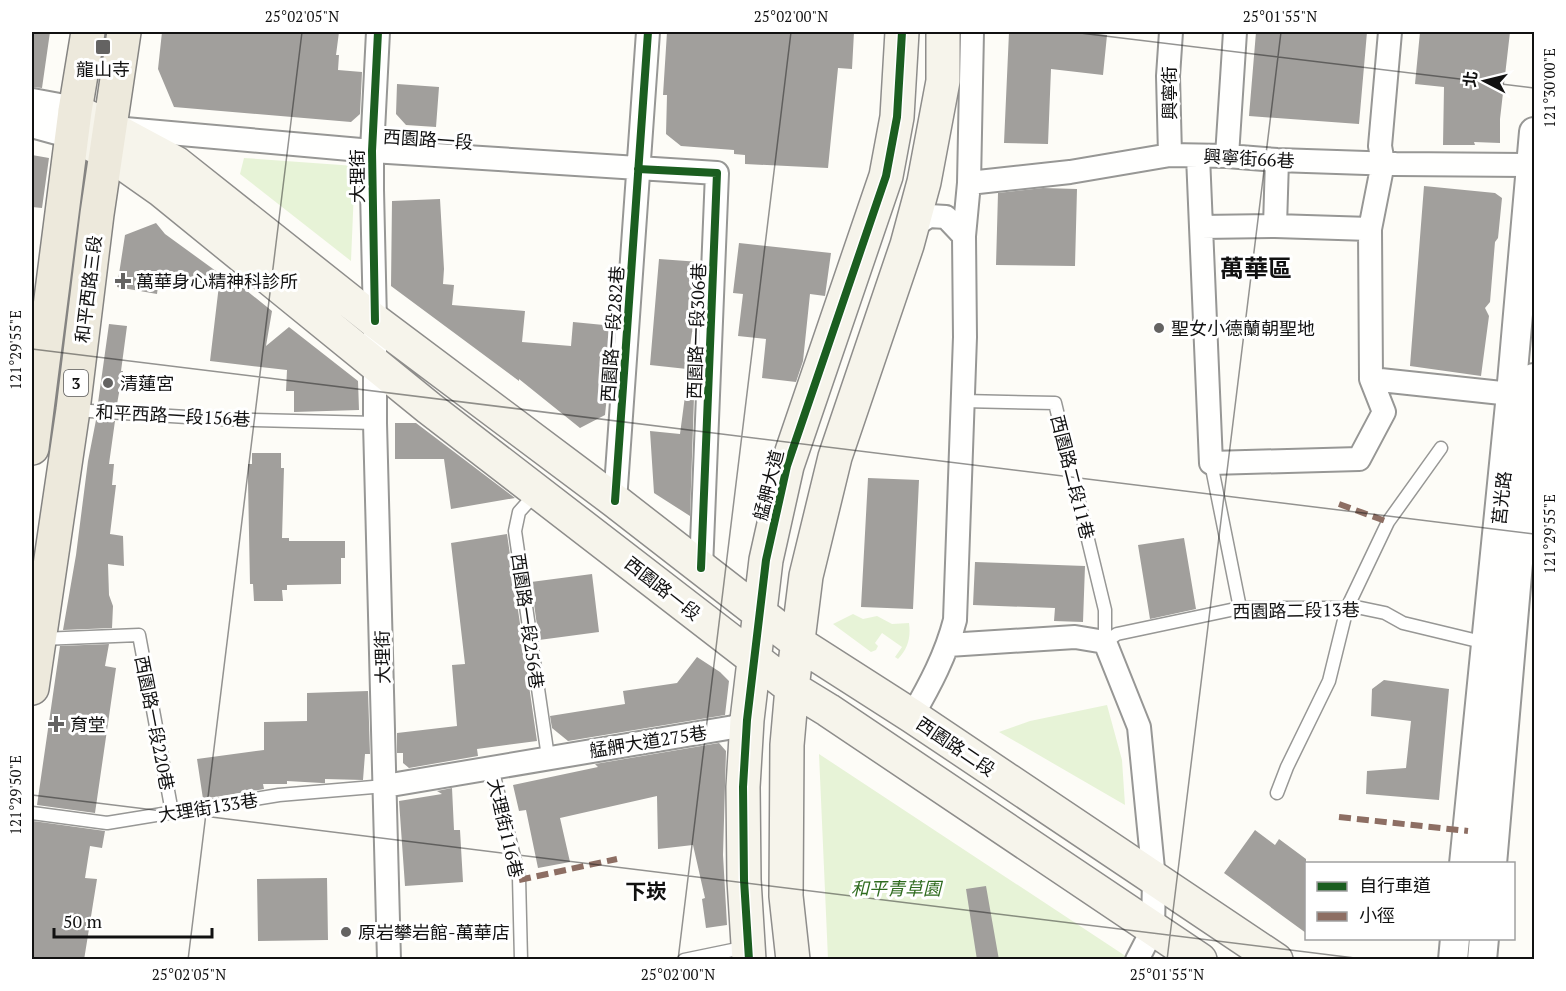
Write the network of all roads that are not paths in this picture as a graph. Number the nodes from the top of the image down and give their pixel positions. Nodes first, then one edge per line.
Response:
1 (88, 32) edge
2 (124, 32) edge
3 (378, 32) edge
4 (648, 32) edge
5 (902, 32) edge
6 (943, 32) edge
7 (972, 32) edge
8 (1171, 32) edge
9 (1236, 32) edge
10 (1390, 32) edge
11 (32, 103) edge
12 (74, 122) junction
13 (32, 123) edge
14 (1534, 132) edge
15 (108, 139) junction
16 (372, 150) junction
17 (1170, 155) junction
18 (1198, 156) junction
19 (1227, 156) junction
20 (1277, 160) junction
21 (1383, 163) junction
22 (1532, 165) junction
23 (638, 168) junction
24 (969, 183) junction
25 (912, 226) junction
26 (1275, 226) junction
27 (1201, 227) junction
28 (1370, 230) junction
29 (964, 236) junction
30 (375, 321) junction
31 (376, 364) junction
32 (1534, 378) edge
33 (1371, 380) junction
34 (1511, 394) junction
35 (963, 400) junction
36 (35, 407) edge
37 (72, 410) junction
38 (375, 423) junction
39 (32, 448) edge
40 (1441, 448) dead end
41 (1211, 463) junction
42 (538, 491) junction
43 (615, 501) junction
44 (701, 568) junction
45 (1240, 608) junction
46 (1347, 608) junction
47 (759, 613) junction
48 (35, 642) edge
49 (1105, 642) junction
50 (798, 643) junction
51 (1486, 643) junction
52 (948, 645) junction
53 (773, 674) junction
54 (32, 688) edge
55 (912, 716) junction
56 (747, 720) junction
57 (548, 758) junction
58 (492, 768) junction
59 (385, 786) junction
60 (1277, 793) dead end
61 (172, 812) junction
62 (32, 813) edge
63 (1464, 862) edge
64 (1492, 862) edge
65 (1155, 879) junction
66 (1153, 929) junction
67 (1455, 940) edge
68 (1484, 940) edge
69 (749, 953) edge
70 (389, 960) edge
71 (521, 960) edge
72 (684, 960) edge
73 (794, 960) edge
74 (1137, 960) edge
75 (1200, 960) edge
76 (1276, 960) edge
77 (1453, 960) edge
78 (1482, 960) edge

1 - 12 main road, 和平西路三段 / 3
2 - 15 main road, 和平西路三段 / 3
3 - 16 street, 大理街
4 - 23 street, 西園路一段282巷
5 - 47 main road, 艋舺大道
6 - 25 main road, 艋舺大道
7 - 24 street
8 - 17 street, 興寧街
9 - 19 street
10 - 21 street
11 - 12 street, 西園路一段
12 - 13 street, 西園路一段
12 - 15 main road, 西園路一段
12 - 36 main road, 和平西路三段 / 3
14 - 22 street, 莒光路
15 - 16 street, 西園路一段
15 - 30 main road, 西園路一段
15 - 31 main road, 西園路一段
15 - 37 main road, 和平西路三段 / 3
16 - 23 street, 西園路一段
16 - 30 street, 大理街
17 - 18 street, 興寧街66巷
17 - 24 street, 興寧街66巷
18 - 19 street, 興寧街66巷
18 - 27 street
19 - 20 street, 興寧街66巷
20 - 21 street, 興寧街66巷
20 - 26 street
21 - 22 street, 興寧街66巷
21 - 28 street
22 - 34 street, 莒光路
23 - 43 street, 西園路一段282巷
23 - 44 street, 西園路一段306巷
24 - 29 street
25 - 29 street
25 - 50 main road, 艋舺大道
26 - 27 street
26 - 28 street
27 - 41 street
28 - 33 street
29 - 35 street
30 - 31 street, 大理街
30 - 43 main road, 西園路一段
31 - 38 street, 大理街
31 - 42 main road, 西園路一段
32 - 64 street, 莒光路
33 - 34 street
33 - 41 street
34 - 51 street, 莒光路
35 - 49 lane, 西園路二段11巷
35 - 52 street
36 - 39 main road, 和平西路三段 / 3
37 - 38 lane, 和平西路一段156巷
37 - 48 main road, 和平西路三段 / 3
38 - 59 street, 大理街
40 - 46 lane
41 - 45 lane
42 - 53 main road, 西園路一段
42 - 57 lane, 西園路一段256巷
43 - 44 main road, 西園路一段
44 - 47 main road, 西園路一段
45 - 46 lane, 西園路二段13巷
45 - 49 lane, 西園路二段13巷
46 - 51 lane, 西園路二段13巷
46 - 60 lane
47 - 50 main road, 西園路二段
47 - 53 main road, 艋舺大道
48 - 54 main road, 和平西路三段 / 3
48 - 61 lane, 西園路一段220巷
49 - 52 street
49 - 65 street
50 - 53 main road, 艋舺大道
50 - 55 main road, 西園路二段
51 - 63 street, 莒光路
52 - 55 street
53 - 56 main road, 艋舺大道
53 - 66 main road
53 - 73 main road, 艋舺大道
55 - 65 main road, 西園路二段
56 - 57 street, 艋舺大道275巷
56 - 69 main road, 艋舺大道
57 - 58 street, 大理街116巷
58 - 59 street, 大理街116巷
58 - 71 lane, 大理街116巷
59 - 61 lane, 大理街133巷
59 - 70 street, 大理街
61 - 62 lane, 大理街133巷
65 - 66 street
65 - 76 main road, 西園路二段
66 - 74 street
66 - 75 main road
67 - 77 street
68 - 78 street
69 - 72 lane

